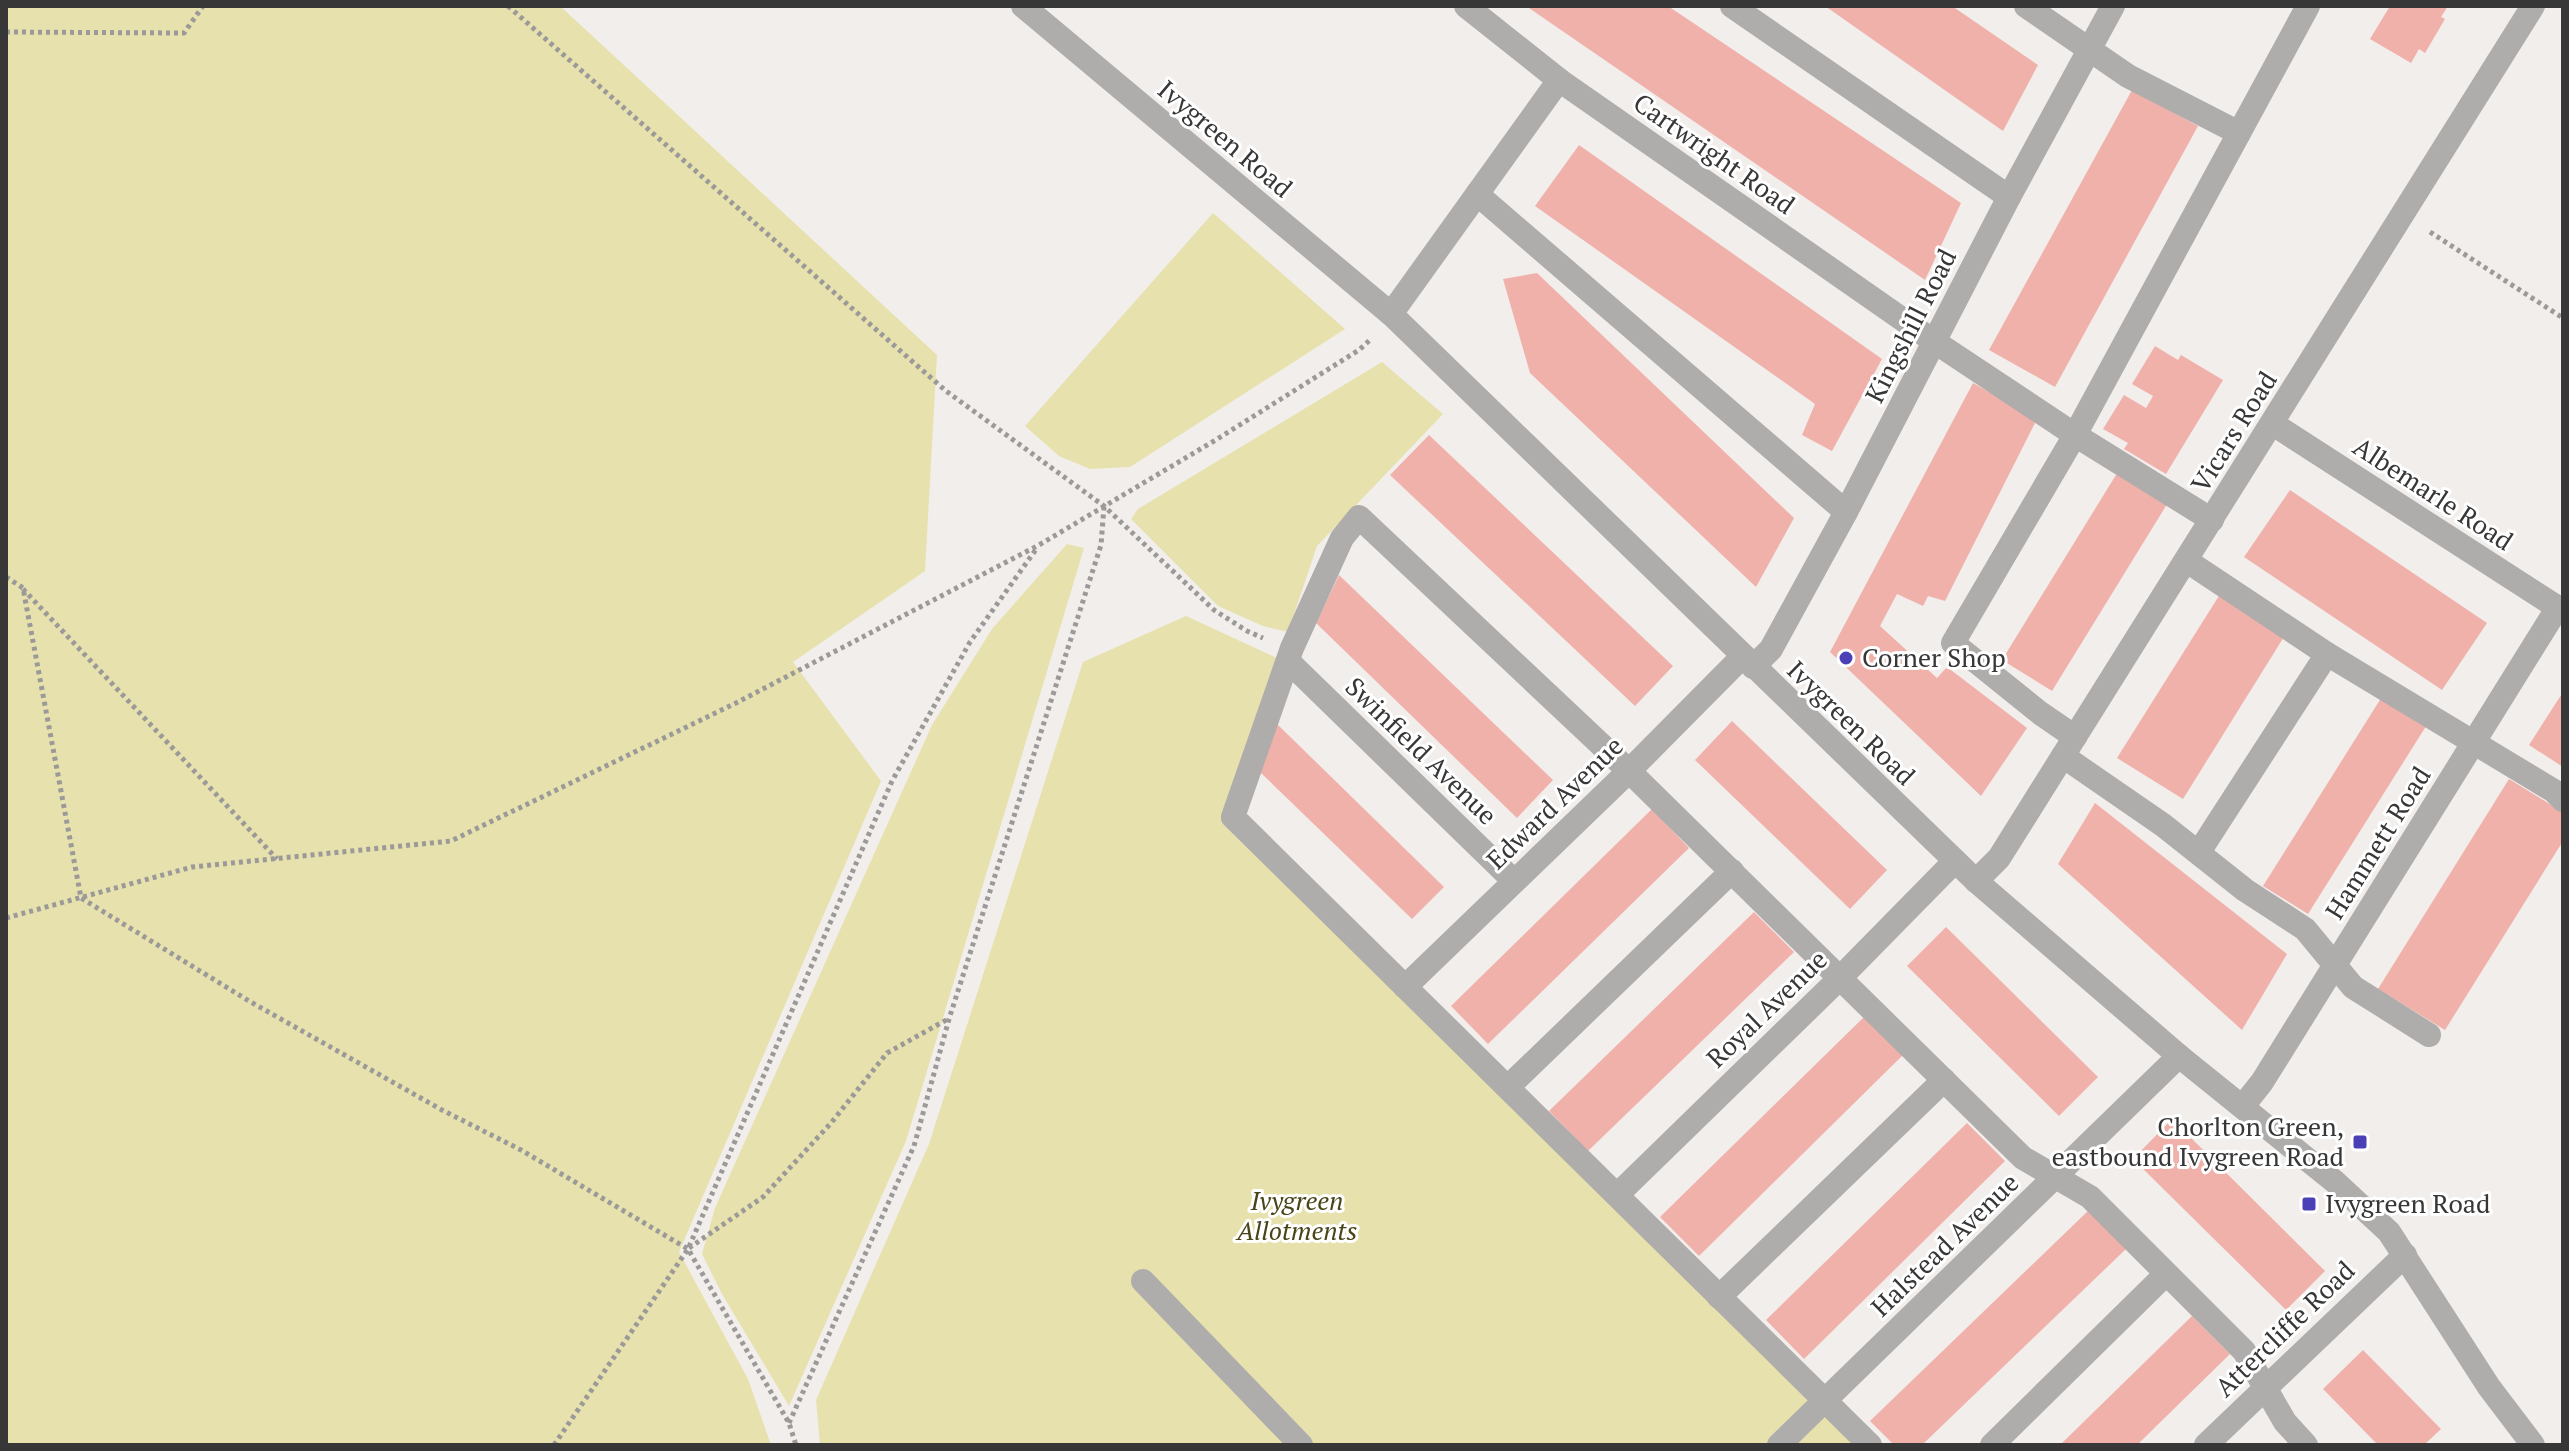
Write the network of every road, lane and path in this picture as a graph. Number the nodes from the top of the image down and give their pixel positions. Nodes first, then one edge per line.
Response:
1 (203, 6) edge
2 (508, 6) edge
3 (1023, 6) edge
4 (1466, 6) edge
5 (1732, 6) edge
6 (2026, 6) edge
7 (2113, 6) edge
8 (2308, 6) edge
9 (2533, 6) edge
10 (6, 32) edge
11 (2090, 50) junction
12 (1559, 80) junction
13 (2239, 133) junction
14 (1477, 194) junction
15 (2009, 197) junction
16 (2401, 218) junction
17 (1391, 314) junction
18 (2563, 318) edge
19 (1935, 342) junction
20 (2273, 424) junction
21 (2075, 435) junction
22 (1104, 506) junction
23 (1846, 512) junction
24 (2212, 520) junction
25 (1039, 545) junction
26 (2187, 561) junction
27 (6, 577) edge
28 (23, 588) junction
29 (2560, 609) edge
30 (1281, 652) junction
31 (2327, 654) junction
32 (1748, 662) junction
33 (2474, 743) junction
34 (2069, 747) junction
35 (1629, 771) junction
36 (2563, 800) edge
37 (2199, 852) junction
38 (277, 859) junction
39 (1955, 861) junction
40 (1732, 871) junction
41 (1514, 881) junction
42 (1976, 881) junction
43 (81, 898) junction
44 (6, 918) edge
45 (2335, 965) junction
46 (1841, 977) junction
47 (1405, 987) junction
48 (949, 1019) junction
49 (2429, 1035) dead end
50 (2179, 1056) junction
51 (1944, 1080) junction
52 (1508, 1087) junction
53 (2243, 1106) junction
54 (2056, 1177) junction
55 (1617, 1195) junction
56 (688, 1249) junction
57 (2405, 1255) junction
58 (2166, 1274) junction
59 (1143, 1281) dead end
60 (1719, 1297) junction
61 (2266, 1388) junction
62 (1821, 1403) junction
63 (789, 1423) junction
64 (554, 1445) edge
65 (796, 1445) edge
66 (1301, 1445) edge
67 (1779, 1445) edge
68 (1870, 1445) edge
69 (1992, 1445) edge
70 (2206, 1445) edge
71 (2306, 1445) edge
72 (2533, 1445) edge

1 - 10 path
2 - 22 path
3 - 17 street, Ivygreen Road
4 - 12 street, Cartwright Road
5 - 15 street
6 - 11 street
7 - 11 street, Kingshill Road
8 - 13 street
9 - 16 street, Vicars Road
11 - 13 street
11 - 15 street, Kingshill Road
12 - 14 street
12 - 19 street, Cartwright Road
13 - 21 street
14 - 17 street
14 - 23 street
15 - 19 street, Kingshill Road
16 - 18 path
16 - 20 street, Vicars Road
17 - 22 path
17 - 32 street, Ivygreen Road
19 - 21 street, Cartwright Road
19 - 23 street, Kingshill Road
20 - 24 street, Vicars Road
20 - 29 street, Albemarle Road
21 - 24 street, Cartwright Road
21 - 34 street
22 - 25 path
22 - 30 path
22 - 48 path
23 - 32 street, Kingshill Road
24 - 26 street, Vicars Road
25 - 38 path
25 - 56 path
26 - 31 street
26 - 34 street, Vicars Road
27 - 28 path
28 - 38 path
28 - 43 path
29 - 33 street, Hammett Road
30 - 35 street
30 - 41 street, Swinfield Avenue
30 - 47 street
31 - 33 street
31 - 37 street
32 - 35 street, Edward Avenue
32 - 39 street, Ivygreen Road
33 - 36 street
33 - 45 street, Hammett Road
34 - 37 street
34 - 42 street, Vicars Road
35 - 40 street
35 - 41 street, Edward Avenue
37 - 45 street
38 - 43 path
39 - 42 street, Ivygreen Road
39 - 46 street, Royal Avenue
40 - 46 street
40 - 52 street
41 - 47 street, Edward Avenue
42 - 50 street, Ivygreen Road
43 - 44 path
43 - 56 path
45 - 49 street
45 - 53 street, Hammett Road
46 - 51 street
46 - 55 street, Royal Avenue
47 - 52 street
48 - 56 path
48 - 63 path
50 - 53 street, Ivygreen Road
50 - 54 street, Halstead Avenue
51 - 54 street
51 - 60 street
52 - 55 street
53 - 57 street, Ivygreen Road
54 - 58 street
54 - 62 street, Halstead Avenue
55 - 60 street
56 - 63 path
56 - 64 path
57 - 61 street, Attercliffe Road
57 - 72 street, Ivygreen Road
58 - 61 street
58 - 69 street
59 - 66 street
60 - 62 street
61 - 70 street, Attercliffe Road
61 - 71 street
62 - 67 street, Halstead Avenue
62 - 68 street
63 - 65 path

